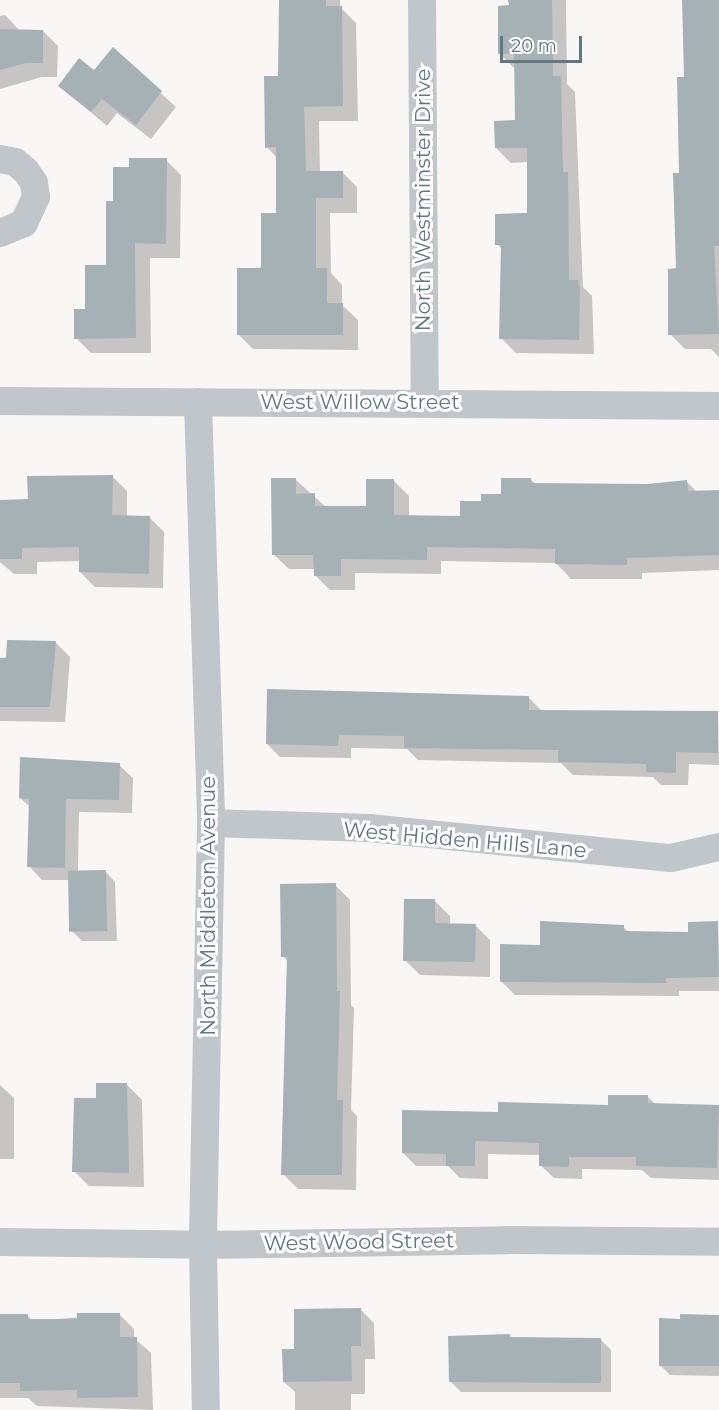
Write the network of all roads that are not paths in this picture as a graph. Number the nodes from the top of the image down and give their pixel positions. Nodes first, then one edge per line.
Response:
1 (422, 0) edge
2 (0, 159) edge
3 (0, 233) edge
4 (0, 401) edge
5 (425, 401) junction
6 (198, 402) junction
7 (719, 406) edge
8 (211, 823) junction
9 (719, 847) edge
10 (0, 1242) edge
11 (719, 1242) edge
12 (203, 1245) junction
13 (206, 1410) edge

1 - 5 street, North Westminster Drive
2 - 3 street
4 - 6 street, West Willow Street
5 - 6 street, West Willow Street
5 - 7 street, West Willow Street
6 - 8 street, North Middleton Avenue
8 - 9 street, West Hidden Hills Lane
8 - 12 street, North Middleton Avenue
10 - 12 street, West Wood Street
11 - 12 street, West Wood Street
12 - 13 street, North Middleton Avenue

